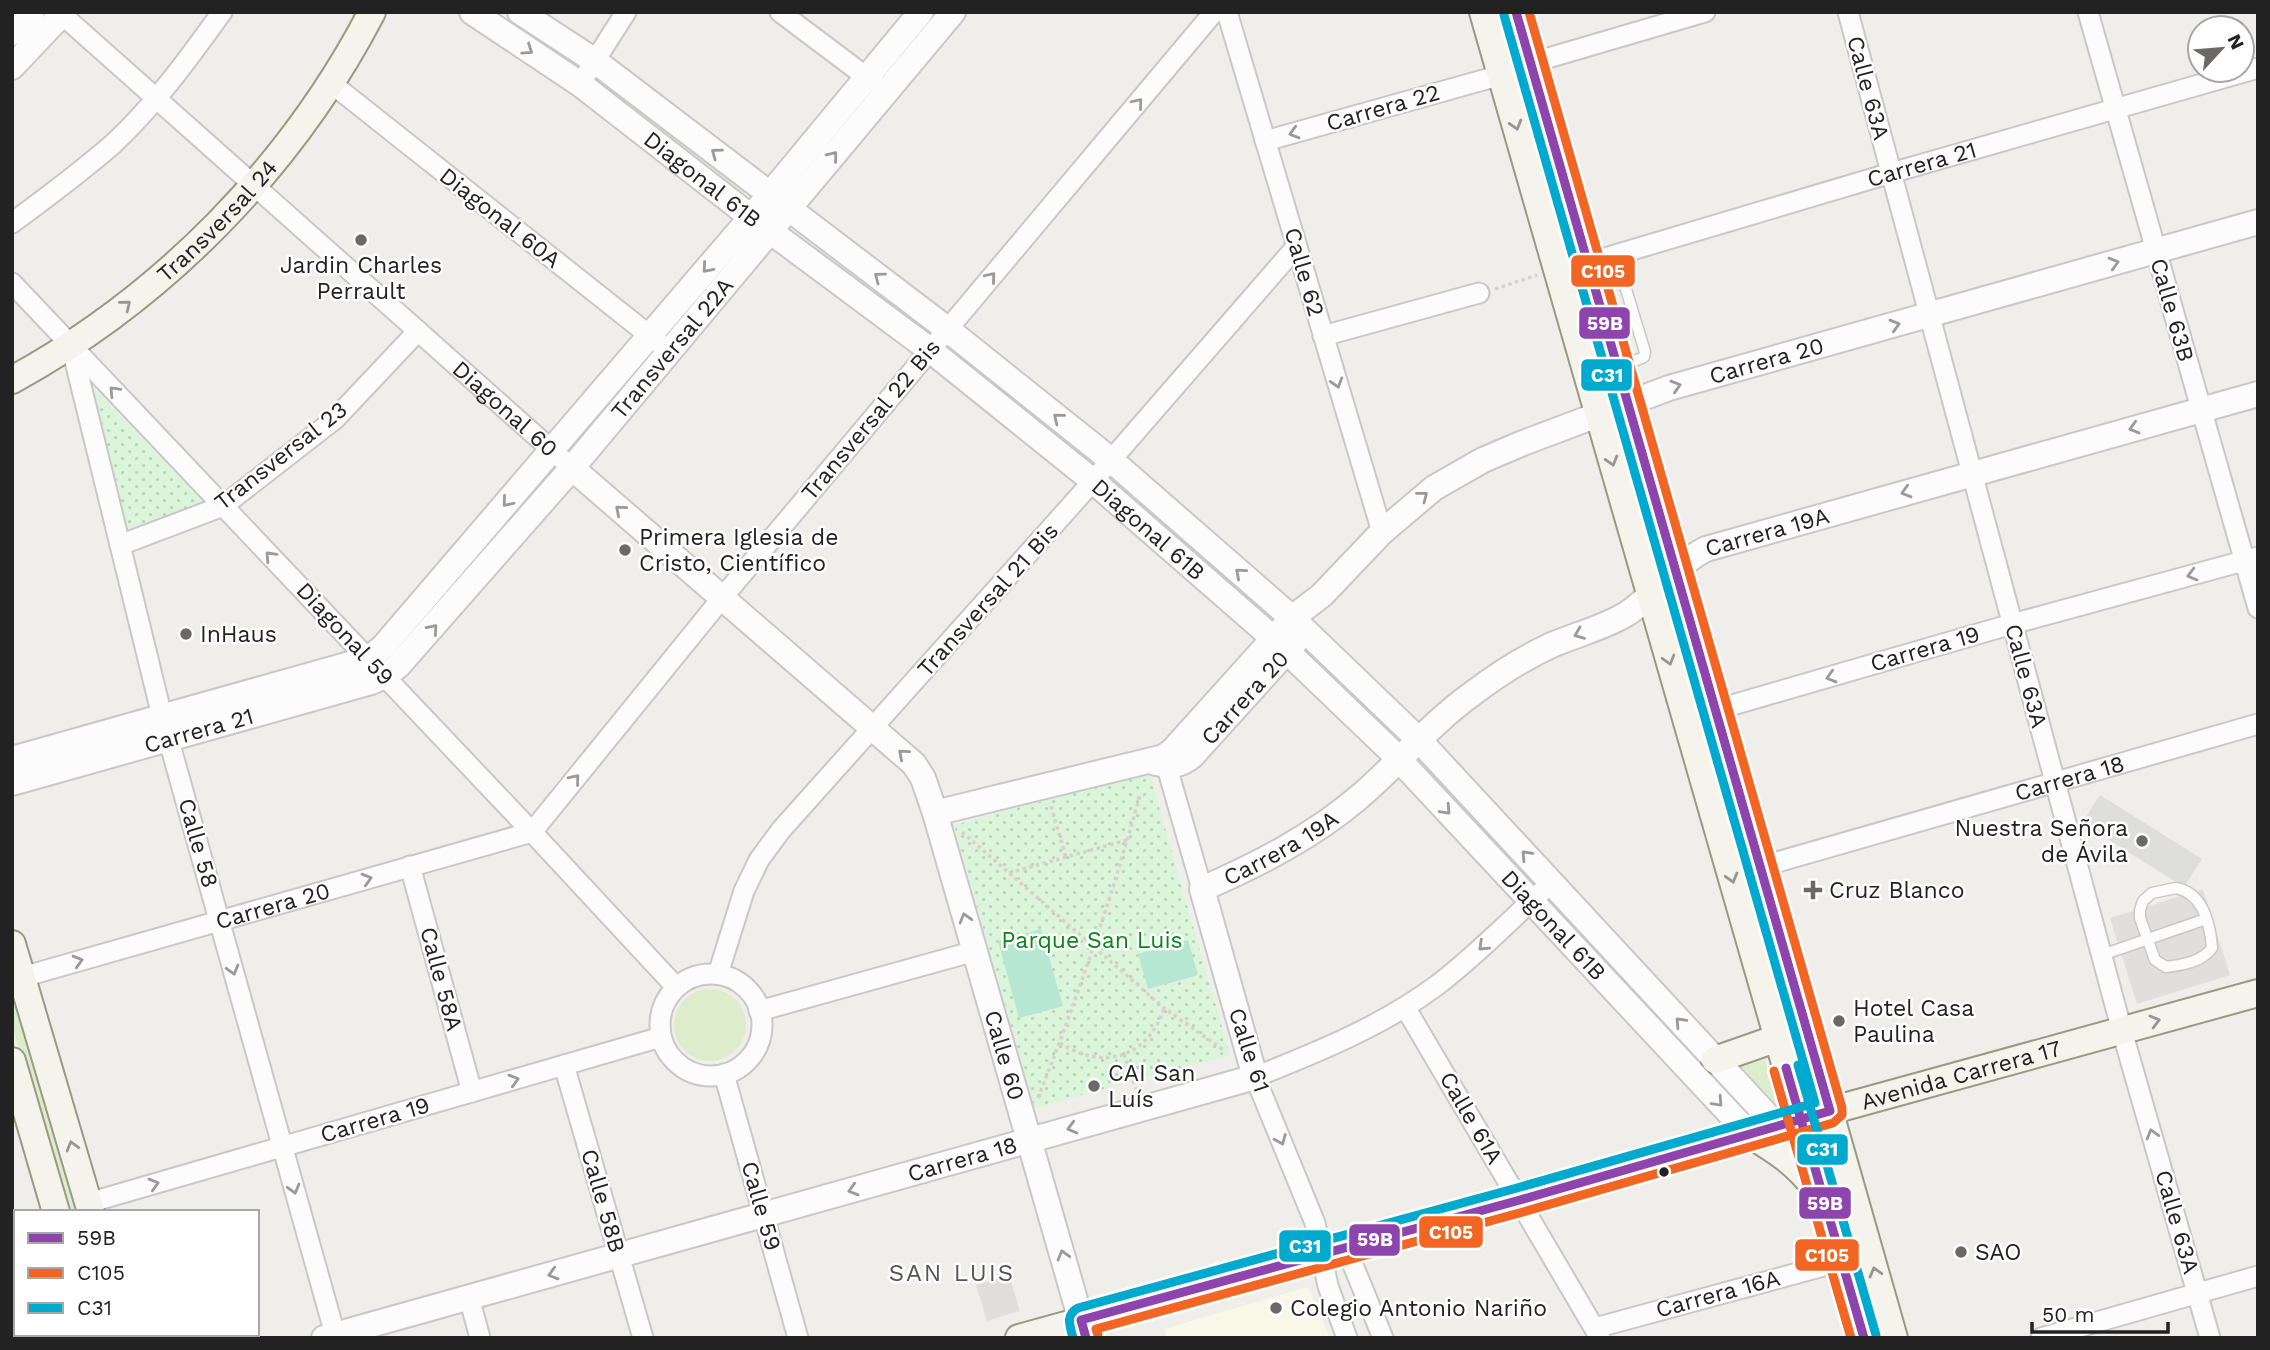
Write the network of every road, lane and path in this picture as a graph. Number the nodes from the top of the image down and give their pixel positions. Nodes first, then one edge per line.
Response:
1 (32, 12) edge
2 (222, 12) edge
3 (372, 12) edge
4 (472, 12) edge
5 (520, 12) edge
6 (626, 12) edge
7 (780, 12) edge
8 (921, 12) edge
9 (953, 12) edge
10 (1214, 12) edge
11 (1227, 12) edge
12 (1483, 12) edge
13 (1516, 12) edge
14 (1705, 12) edge
15 (1848, 12) edge
16 (2088, 12) edge
17 (62, 13) edge
18 (12, 33) edge
19 (595, 61) junction
20 (1531, 63) junction
21 (12, 67) edge
22 (2258, 68) edge
23 (1501, 75) junction
24 (331, 83) junction
25 (580, 85) junction
26 (876, 85) junction
27 (156, 99) junction
28 (2115, 109) junction
29 (1265, 141) junction
30 (1891, 173) junction
31 (253, 185) junction
32 (780, 201) junction
33 (2258, 222) edge
34 (12, 223) edge
35 (761, 224) junction
36 (1296, 247) junction
37 (2155, 251) junction
38 (1557, 270) junction
39 (1591, 274) junction
40 (12, 283) edge
41 (1479, 293) joint
42 (1929, 315) junction
43 (947, 329) junction
44 (418, 331) junction
45 (649, 336) junction
46 (1323, 336) junction
47 (71, 345) junction
48 (930, 350) junction
49 (670, 352) junction
50 (12, 380) edge
51 (2258, 394) edge
52 (1628, 404) junction
53 (2200, 410) junction
54 (1599, 415) junction
55 (551, 449) junction
56 (1111, 460) junction
57 (572, 468) junction
58 (1972, 474) junction
59 (1093, 481) junction
60 (223, 506) junction
61 (1379, 524) junction
62 (120, 545) junction
63 (2251, 559) edge
64 (1676, 571) junction
65 (1650, 594) junction
66 (722, 598) junction
67 (2258, 608) edge
68 (1298, 624) junction
69 (2012, 624) junction
70 (1280, 644) junction
71 (376, 667) junction
72 (1715, 710) junction
73 (2258, 724) edge
74 (166, 727) junction
75 (873, 728) junction
76 (1419, 740) junction
77 (12, 759) edge
78 (1159, 761) junction
79 (1399, 761) junction
80 (2055, 781) junction
81 (12, 783) edge
82 (1045, 786) junction
83 (1140, 795) dead end
84 (935, 813) junction
85 (533, 832) junction
86 (1128, 840) junction
87 (1066, 858) junction
88 (410, 866) junction
89 (1760, 867) junction
90 (1009, 873) junction
91 (1551, 883) junction
92 (1202, 889) junction
93 (1531, 901) junction
94 (2206, 919) junction
95 (219, 921) junction
96 (2147, 938) junction
97 (12, 944) edge
98 (1092, 946) junction
99 (975, 951) junction
100 (2102, 955) junction
101 (718, 974) junction
102 (17, 978) edge
103 (676, 987) junction
104 (2258, 993) edge
105 (1405, 1007) junction
106 (1164, 1008) junction
107 (759, 1011) junction
108 (2122, 1031) junction
109 (661, 1037) junction
110 (1777, 1038) junction
111 (1060, 1043) junction
112 (1124, 1054) junction
113 (1230, 1055) dead end
114 (1715, 1060) junction
115 (12, 1061) edge
116 (564, 1065) junction
117 (724, 1074) junction
118 (1255, 1077) junction
119 (472, 1092) junction
120 (1137, 1092) dead end
121 (1034, 1108) dead end
122 (1830, 1111) junction
123 (1789, 1123) junction
124 (1749, 1134) junction
125 (1030, 1140) junction
126 (283, 1147) junction
127 (1520, 1200) junction
128 (90, 1207) edge
129 (1827, 1208) junction
130 (54, 1210) edge
131 (764, 1215) junction
132 (1334, 1251) junction
133 (619, 1255) junction
134 (1842, 1261) junction
135 (2258, 1276) edge
136 (2197, 1294) junction
137 (469, 1297) junction
138 (1084, 1329) edge
139 (1597, 1333) edge
140 (332, 1337) edge
141 (481, 1338) edge
142 (643, 1338) edge
143 (798, 1338) edge
144 (1018, 1338) edge
145 (1347, 1338) edge
146 (1383, 1338) edge
147 (1864, 1338) edge
148 (1894, 1338) edge
149 (2041, 1338) edge
150 (2210, 1338) edge

1 - 18 street
2 - 27 street
3 - 24 main road, Transversal 24
4 -> 25 street, Diagonal 61B
5 - 19 street, Diagonal 61B
6 - 19 street
7 - 26 street
8 - 26 street, Transversal 22A
9 - 26 street, Transversal 22A
43 -> 10 street, Transversal 22 Bis
11 - 29 street, Calle 62
12 - 23 main road
13 - 20 main road
14 - 20 street
15 - 30 street, Calle 63A
16 - 28 street, Calle 63B
17 - 21 street
17 - 27 street, Diagonal 60
19 - 25 street
32 -> 19 street, Diagonal 61B
20 - 39 main road
22 - 28 street, Carrera 21
23 -> 29 street, Carrera 22
23 -> 38 main road
24 - 31 main road, Transversal 24
24 - 45 street, Diagonal 60A
25 - 35 street, Diagonal 61B
26 - 32 street, Transversal 22A
27 - 31 street, Diagonal 60
27 - 34 street
28 - 30 street, Carrera 21
28 - 37 street, Calle 63B
29 - 36 street, Calle 62
30 - 39 street, Carrera 21
30 - 42 street, Calle 63A
31 - 44 street, Diagonal 60
47 -> 31 main road, Transversal 24
32 - 35 street, Transversal 22A
43 -> 32 street, Diagonal 61B
33 - 37 street, Carrera 20
35 -> 45 street, Transversal 22A
35 - 48 street, Diagonal 61B
35 - 49 street, Transversal 22A
36 - 46 street, Calle 62
36 - 56 street, Transversal 21 Bis
42 -> 37 street, Carrera 20
37 - 53 street, Calle 63B
38 - 41 path
38 - 54 main road
39 - 52 main road
40 - 47 street, Diagonal 59
41 - 46 street
52 -> 42 street, Carrera 20
42 - 58 street, Calle 63A
43 - 48 street, Transversal 22 Bis
56 -> 43 street, Diagonal 61B
44 - 55 street, Diagonal 60
44 - 60 street, Transversal 23
45 - 49 street, Diagonal 60A
45 - 55 street, Transversal 22A
46 -> 61 street, Calle 62
47 - 50 main road, Transversal 24
60 -> 47 street, Diagonal 59
47 - 62 street, Calle 58
48 - 59 street, Diagonal 61B
48 - 66 street, Transversal 22 Bis
49 - 57 street, Transversal 22A
51 - 53 street, Carrera 19A
52 - 54 street, Carrera 20
52 - 64 main road
53 -> 58 street, Carrera 19A
53 - 63 street, Calle 63B
61 -> 54 street, Carrera 20
54 -> 65 main road
55 - 57 street, Diagonal 60
55 -> 71 street, Transversal 22A
56 - 59 street, Transversal 21 Bis
68 -> 56 street, Diagonal 61B
66 -> 57 street, Diagonal 60
71 -> 57 street, Transversal 22A
58 -> 64 street, Carrera 19A
58 - 69 street, Calle 63A
59 - 70 street, Diagonal 61B
59 - 75 street, Transversal 21 Bis
60 - 62 street, Transversal 23
71 -> 60 street, Diagonal 59
61 - 68 street, Carrera 20
62 - 74 street, Calle 58
63 - 67 street, Calle 63B
63 -> 69 street, Carrera 19
64 - 65 street, Carrera 19A
64 - 72 main road
65 -> 76 street, Carrera 19A
65 -> 110 main road
66 - 75 street, Diagonal 60
85 -> 66 street, Transversal 22 Bis
68 - 70 street, Carrera 20
68 - 76 street, Diagonal 61B
69 -> 72 street, Carrera 19
69 - 80 street, Calle 63A
70 - 78 street, Carrera 20
70 - 79 street, Diagonal 61B
71 - 74 street, Carrera 21
71 - 85 street, Diagonal 59
72 - 89 main road
73 - 80 street, Carrera 18
74 - 77 street, Carrera 21
74 - 81 street, Carrera 21
74 - 95 street, Calle 58
84 -> 75 street, Diagonal 60
75 - 101 street, Transversal 21 Bis
76 - 79 street, Carrera 19A
91 -> 76 street, Diagonal 61B
78 - 82 street
78 - 92 street, Calle 61
79 - 92 street, Carrera 19A
79 -> 93 street, Diagonal 61B
80 - 89 street, Carrera 18
80 - 100 street, Calle 63A
82 - 84 street
82 - 87 path
83 - 86 path
84 - 90 path
99 -> 84 street, Calle 60
85 - 88 street, Carrera 20
85 - 103 street, Diagonal 59
86 - 87 path
86 - 98 path
87 - 90 path
95 -> 88 street, Carrera 20
88 - 119 street, Calle 58A
89 - 122 main road
90 - 98 path
91 - 93 street, Carrera 18
114 -> 91 street, Diagonal 61B
92 - 118 street, Calle 61
93 -> 105 street, Carrera 18
93 -> 124 street, Diagonal 61B
94 - 96 lane
94 - 96 lane
94 - 96 lane
102 -> 95 street, Carrera 20
95 -> 126 street, Calle 58
96 - 100 lane
97 - 102 main road
98 - 106 path
98 - 111 path
99 - 107 street
99 - 125 street, Calle 60
100 - 108 street, Calle 63A
101 - 103 street
101 - 107 street
128 -> 102 main road
103 - 109 street
108 -> 104 main road, Avenida Carrera 17
105 - 118 street, Carrera 18
105 - 127 street, Calle 61A
106 - 112 path
106 - 113 path
107 - 117 street
108 - 122 main road, Avenida Carrera 17
136 -> 108 street, Calle 63A
109 - 116 street, Carrera 19
109 - 117 street
110 - 114 main road
110 - 123 main road
111 - 112 path
111 - 121 path
112 - 120 path
114 - 123 street, Diagonal 61B
115 - 130 main road
119 -> 116 street, Carrera 19
116 - 133 street, Calle 58B
117 - 131 street, Calle 59
118 -> 125 street, Carrera 18
118 -> 132 street, Calle 61
119 - 126 street, Carrera 19
122 - 123 main road, Avenida Carrera 17
148 -> 122 main road
123 - 124 main road, Avenida Carrera 17
123 - 129 main road
124 - 127 main road, Avenida Carrera 17
124 - 129 main road
125 -> 131 street, Carrera 18
138 -> 125 street, Calle 60
128 -> 126 street, Carrera 19
126 -> 140 street, Calle 58
127 - 132 main road, Avenida Carrera 17
127 - 139 street, Calle 61A
129 - 134 main road
131 - 133 street, Carrera 18
131 - 143 street, Calle 59
132 - 138 main road, Avenida Carrera 17
132 - 145 street, Calle 61
132 - 146 street, Calle 61
133 -> 137 street, Carrera 18
133 - 142 street, Calle 58B
134 - 139 street, Carrera 16A
134 - 147 main road
135 - 136 street
136 - 149 street
136 - 150 street, Calle 63A
137 - 140 street, Carrera 18
137 - 141 street
138 - 144 main road, Avenida Carrera 17

